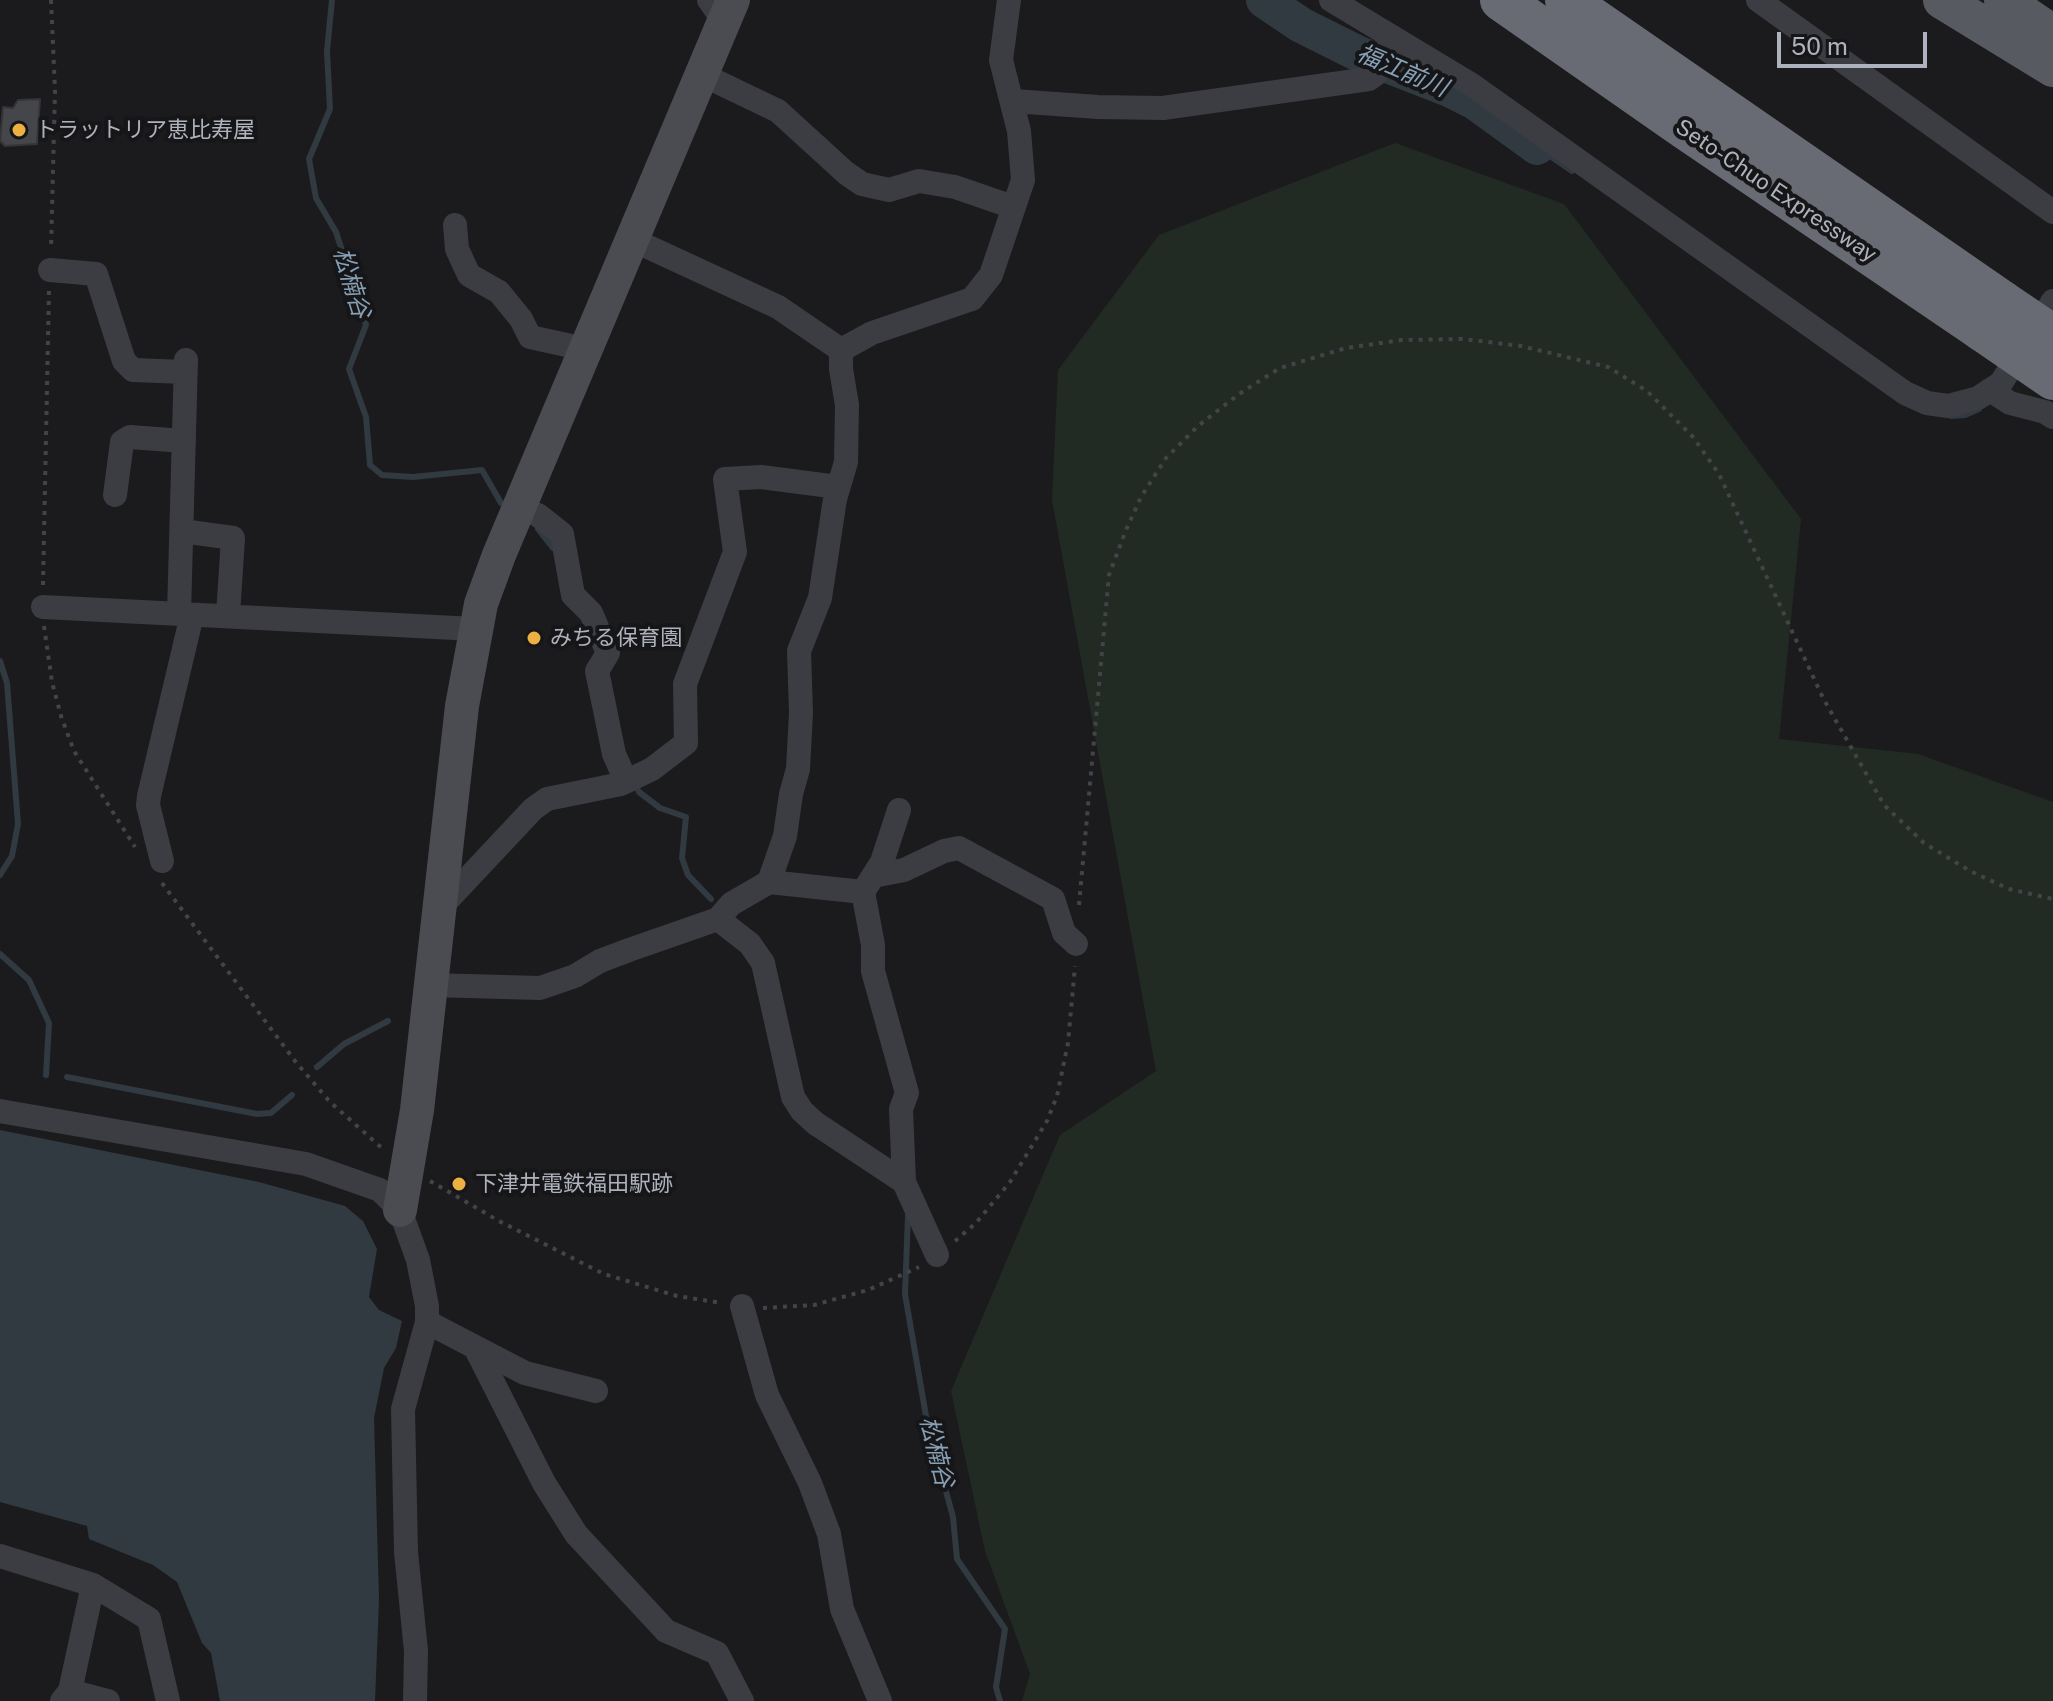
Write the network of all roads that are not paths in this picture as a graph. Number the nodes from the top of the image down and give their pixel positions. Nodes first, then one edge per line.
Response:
1 (1009, 0) edge
2 (1331, 0) edge
3 (1501, 0) edge
4 (1566, 0) edge
5 (1758, 0) edge
6 (1942, 0) edge
7 (2003, 0) edge
8 (722, 7) edge
9 (2053, 34) edge
10 (1386, 54) junction
11 (2053, 68) edge
12 (701, 74) junction
13 (1013, 101) junction
14 (1013, 207) junction
15 (2053, 212) edge
16 (455, 225) dead end
17 (631, 239) junction
18 (50, 270) road end
19 (2053, 301) edge
20 (1993, 316) junction
21 (2053, 336) edge
22 (585, 349) junction
23 (841, 350) junction
24 (2053, 379) edge
25 (1990, 390) junction
26 (2053, 417) edge
27 (184, 441) junction
28 (838, 487) junction
29 (115, 495) dead end
30 (519, 507) junction
31 (182, 531) junction
32 (43, 607) road end
33 (185, 614) junction
34 (228, 615) junction
35 (475, 629) junction
36 (626, 781) junction
37 (899, 810) dead end
38 (162, 861) dead end
39 (769, 882) junction
40 (868, 884) junction
41 (440, 908) junction
42 (718, 919) junction
43 (1076, 944) road end
44 (431, 985) junction
45 (0, 1111) edge
46 (904, 1182) junction
47 (400, 1210) junction
48 (927, 1262) road end
49 (742, 1306) road end
50 (427, 1322) junction
51 (475, 1347) junction
52 (596, 1391) dead end
53 (0, 1556) edge
54 (93, 1585) junction
55 (66, 1696) edge
56 (108, 1701) edge
57 (168, 1701) edge
58 (415, 1701) edge
59 (742, 1701) edge
60 (880, 1701) edge

1 - 13 street
2 - 10 street
3 - 20 highway, Seto-Chuo Expressway
4 - 20 highway, Seto-Chuo Expressway
5 - 15 street
6 - 11 main road
7 - 9 main road
8 - 12 street
10 - 13 street
10 - 25 street
12 - 14 street
12 - 17 street
13 - 14 street
14 - 23 street
16 - 22 street
17 - 22 street
17 - 23 street
18 - 27 street
19 - 25 street
20 - 21 highway, Seto-Chuo Expressway, bridge
20 - 24 highway, Seto-Chuo Expressway, bridge
22 - 30 street
23 - 28 street
25 - 26 street
27 - 29 street
27 - 31 street
28 - 36 street
28 - 39 street
30 - 35 street
30 - 36 street
31 - 33 street
31 - 34 street
32 - 33 street
33 - 34 street
33 - 38 street
34 - 35 street
35 - 41 street
36 - 41 street
37 - 40 street
39 - 40 street
39 - 42 street
40 - 43 street
40 - 46 street
41 - 44 street
42 - 44 street
42 - 46 street
44 - 47 street
45 - 47 street
46 - 48 street
47 - 50 street
49 - 60 street
50 - 51 street
50 - 58 street
51 - 52 street
51 - 59 street
53 - 54 street
54 - 55 street
54 - 57 street
55 - 56 street

